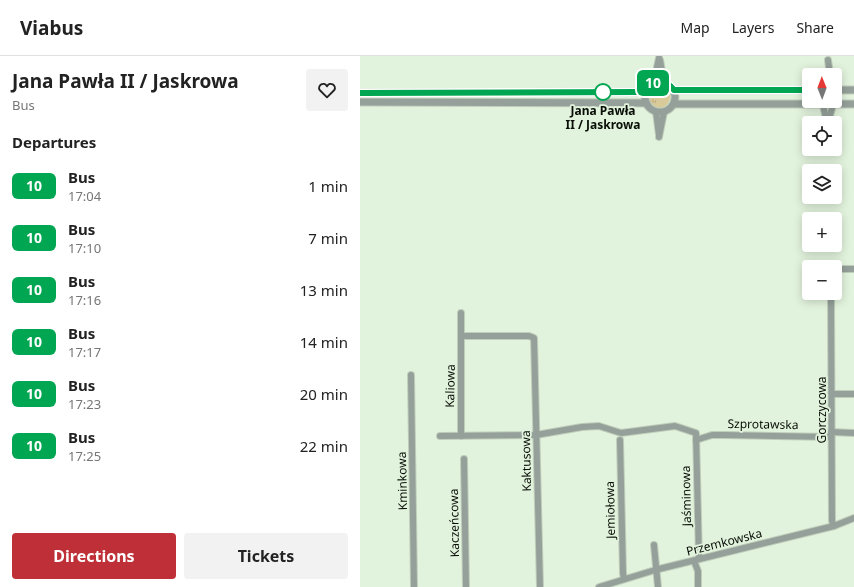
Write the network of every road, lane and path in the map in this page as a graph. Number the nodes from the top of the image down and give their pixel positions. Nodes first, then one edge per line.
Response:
1 (828, 60) dead end
2 (828, 68) edge
3 (656, 82) junction
4 (664, 82) junction
5 (674, 90) junction
6 (802, 90) edge
7 (842, 90) edge
8 (854, 90) edge
9 (645, 92) junction
10 (360, 93) edge
11 (360, 102) edge
12 (645, 103) junction
13 (802, 103) edge
14 (842, 103) edge
15 (674, 104) junction
16 (854, 104) edge
17 (656, 112) junction
18 (664, 112) junction
19 (854, 269) edge
20 (842, 270) edge
21 (831, 300) edge
22 (462, 313) dead end
23 (462, 336) junction
24 (411, 375) dead end
25 (832, 394) junction
26 (854, 394) edge
27 (854, 433) edge
28 (831, 434) junction
29 (536, 435) junction
30 (440, 436) dead end
31 (461, 436) junction
32 (620, 440) dead end
33 (696, 440) junction
34 (464, 459) dead end
35 (854, 518) edge
36 (834, 526) junction
37 (654, 545) dead end
38 (697, 560) junction
39 (655, 570) junction
40 (624, 579) junction
41 (601, 585) edge
42 (414, 587) edge
43 (466, 587) edge
44 (540, 587) edge
45 (658, 587) edge
46 (698, 587) edge

1 - 2 street
3 - 4 street
3 - 4 street
3 - 9 street
4 - 5 street
5 - 6 street
5 - 15 street
7 - 8 street
9 - 10 street
9 - 12 street
11 - 12 street
12 - 17 street
13 - 15 street
14 - 16 street
15 - 18 street
17 - 18 street
17 - 18 street
19 - 20 street
21 - 25 street, Gorczycowa
22 - 23 street, Kaliowa
23 - 29 street, Kaktusowa
23 - 31 street, Kaliowa
24 - 42 street, Kminkowa
25 - 26 street
25 - 28 street, Gorczycowa
27 - 28 street, Szprotawska
28 - 33 street, Szprotawska
28 - 36 street, Gorczycowa
29 - 31 street
29 - 33 street, Jaśminowa
29 - 44 street, Kaktusowa
30 - 31 street
32 - 40 street, Jemiołowa
33 - 38 street, Jaśminowa
34 - 43 street, Kaczeńcowa
35 - 36 street, Przemkowska
36 - 38 street, Przemkowska
37 - 39 street
38 - 39 street, Przemkowska
38 - 46 street, Jaśminowa
39 - 40 street, Przemkowska
39 - 45 street
40 - 41 street, Przemkowska

